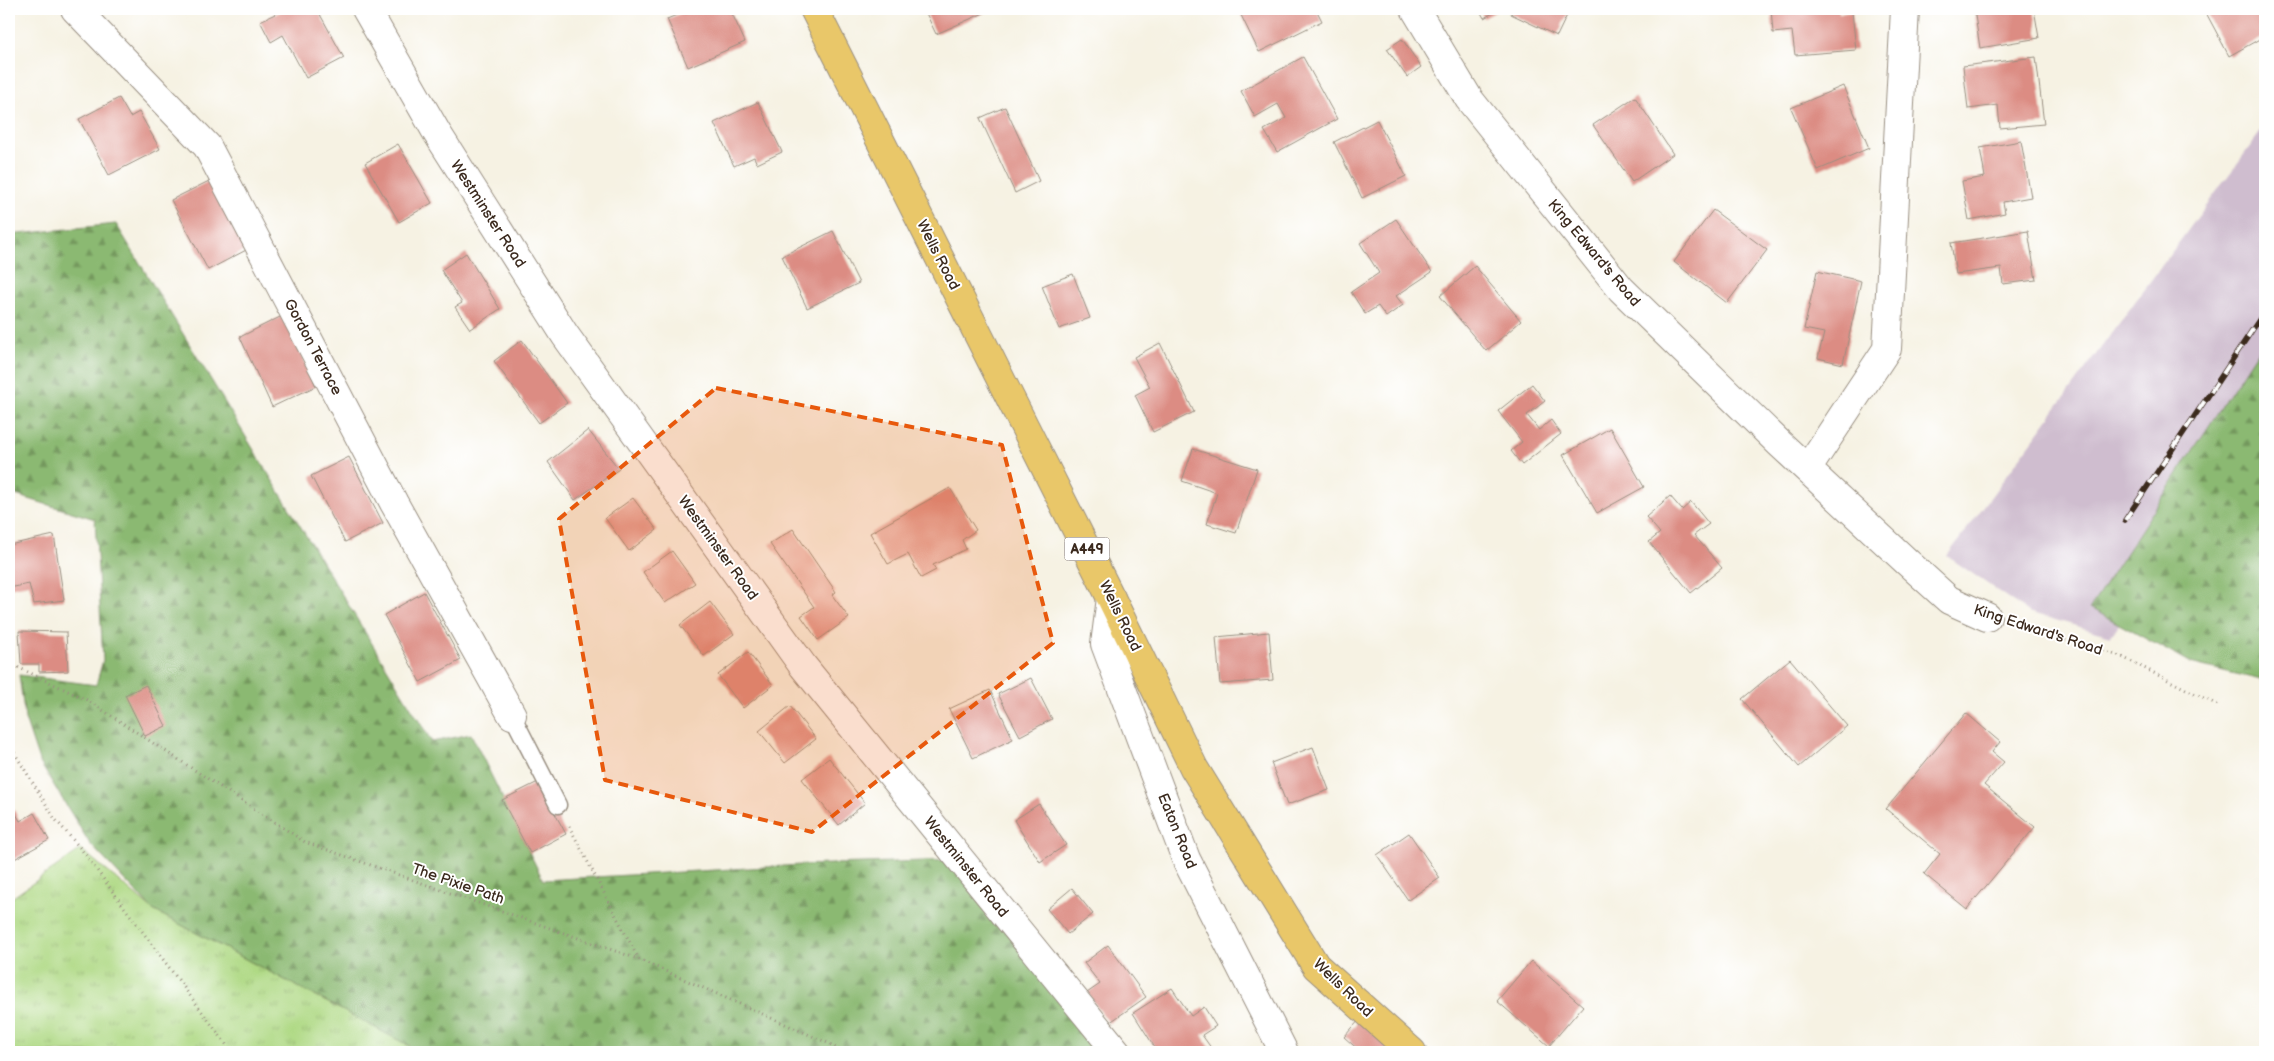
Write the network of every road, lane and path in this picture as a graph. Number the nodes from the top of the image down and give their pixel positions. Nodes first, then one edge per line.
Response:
1 (75, 9) edge
2 (366, 9) edge
3 (814, 9) edge
4 (1415, 9) edge
5 (1905, 9) edge
6 (1808, 468) junction
7 (1111, 598) junction
8 (1987, 617) joint
9 (9, 663) edge
10 (2220, 706) dead end
11 (512, 715) joint
12 (9, 744) edge
13 (558, 804) joint
14 (638, 959) junction
15 (232, 1052) edge
16 (842, 1052) edge
17 (1117, 1052) edge
18 (1284, 1052) edge
19 (1412, 1052) edge

1 - 11 street, Gordon Terrace
2 - 17 street, Westminster Road
3 - 7 highway, Wells Road / A449
4 - 6 street, King Edward's Road
5 - 6 street
6 - 8 street, King Edward's Road
7 - 18 street, Eaton Road
7 - 19 highway, Wells Road / A449
8 - 10 path, King Edward's Road
9 - 14 path, The Pixie Path
11 - 13 lane
12 - 15 path
13 - 14 path
14 - 16 path, The Pixie Path

